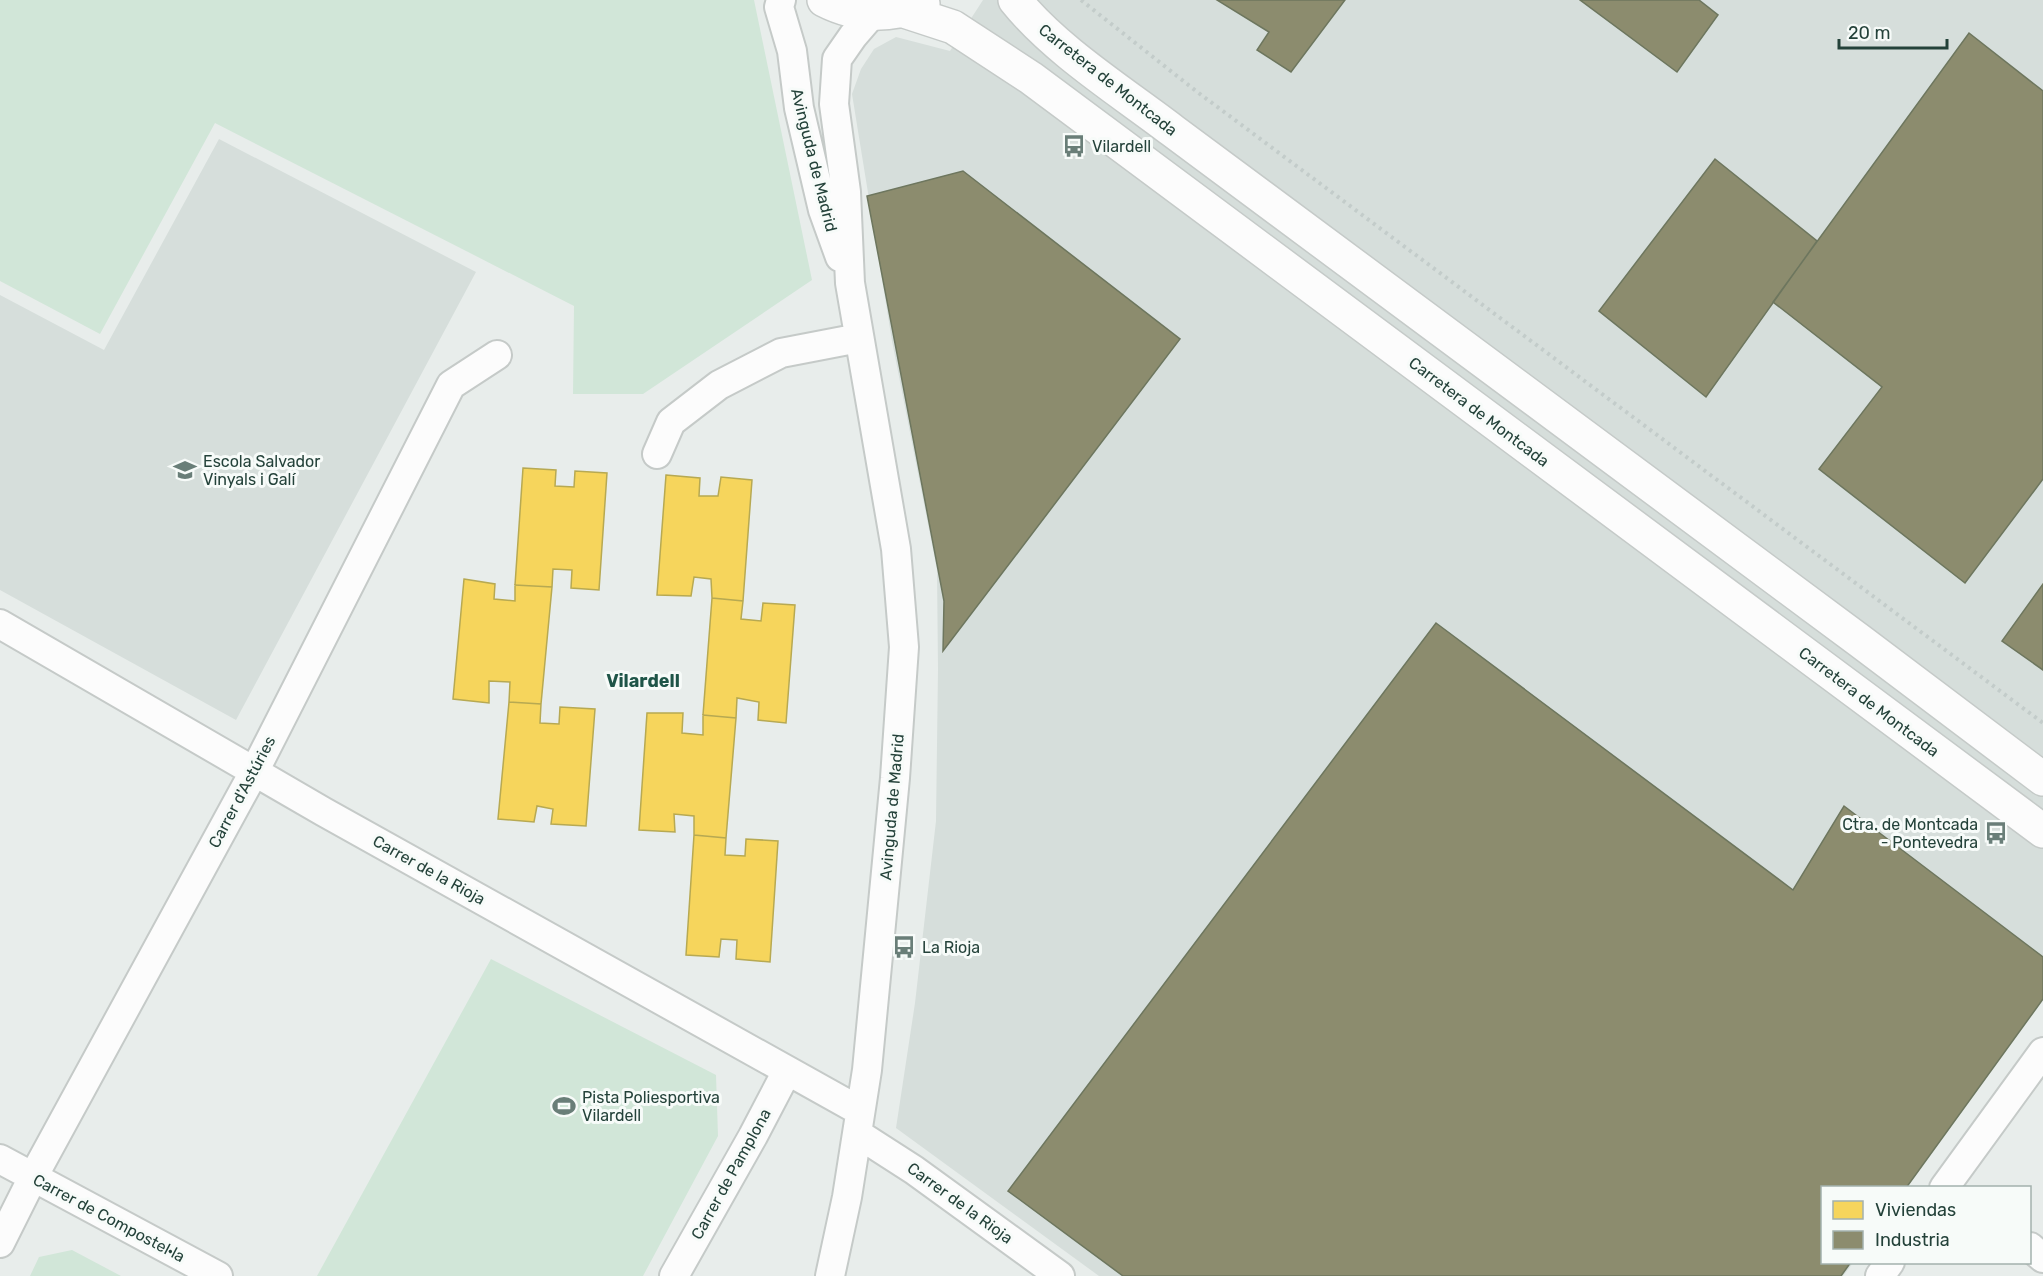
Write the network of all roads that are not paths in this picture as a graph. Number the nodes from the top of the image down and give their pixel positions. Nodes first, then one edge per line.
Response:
1 (781, 0) edge
2 (824, 0) edge
3 (1015, 0) edge
4 (919, 6) edge
5 (872, 14) junction
6 (850, 283) junction
7 (859, 338) junction
8 (497, 355) dead end
9 (657, 454) dead end
10 (0, 624) edge
11 (254, 772) junction
12 (2043, 779) edge
13 (2043, 831) edge
14 (2043, 1052) edge
15 (787, 1071) junction
16 (859, 1122) junction
17 (0, 1159) edge
18 (33, 1177) junction
19 (1955, 1183) edge
20 (0, 1243) edge
21 (2031, 1247) edge
22 (2043, 1258) edge
23 (1889, 1264) edge
24 (218, 1276) edge
25 (674, 1276) edge
26 (830, 1276) edge
27 (1060, 1276) edge
28 (1880, 1276) edge

1 - 6 street, Avinguda de Madrid
2 - 5 street
3 - 12 street, Carretera de Montcada
4 - 5 street
4 - 13 street, Carretera de Montcada
5 - 6 street, Avinguda de Madrid
6 - 7 street, Avinguda de Madrid
7 - 9 street
7 - 16 street, Avinguda de Madrid
8 - 11 street, Carrer d'Astúries
10 - 11 street, Carrer de la Rioja
11 - 15 street, Carrer de la Rioja
11 - 18 street, Carrer d'Astúries
14 - 19 street
15 - 16 street, Carrer de la Rioja
15 - 25 street, Carrer de Pamplona
16 - 26 street, Avinguda de Madrid
16 - 27 street, Carrer de la Rioja
17 - 18 street, Carrer de Compostel·la
18 - 20 street, Carrer d'Astúries
18 - 24 street, Carrer de Compostel·la
21 - 22 street
23 - 28 street

